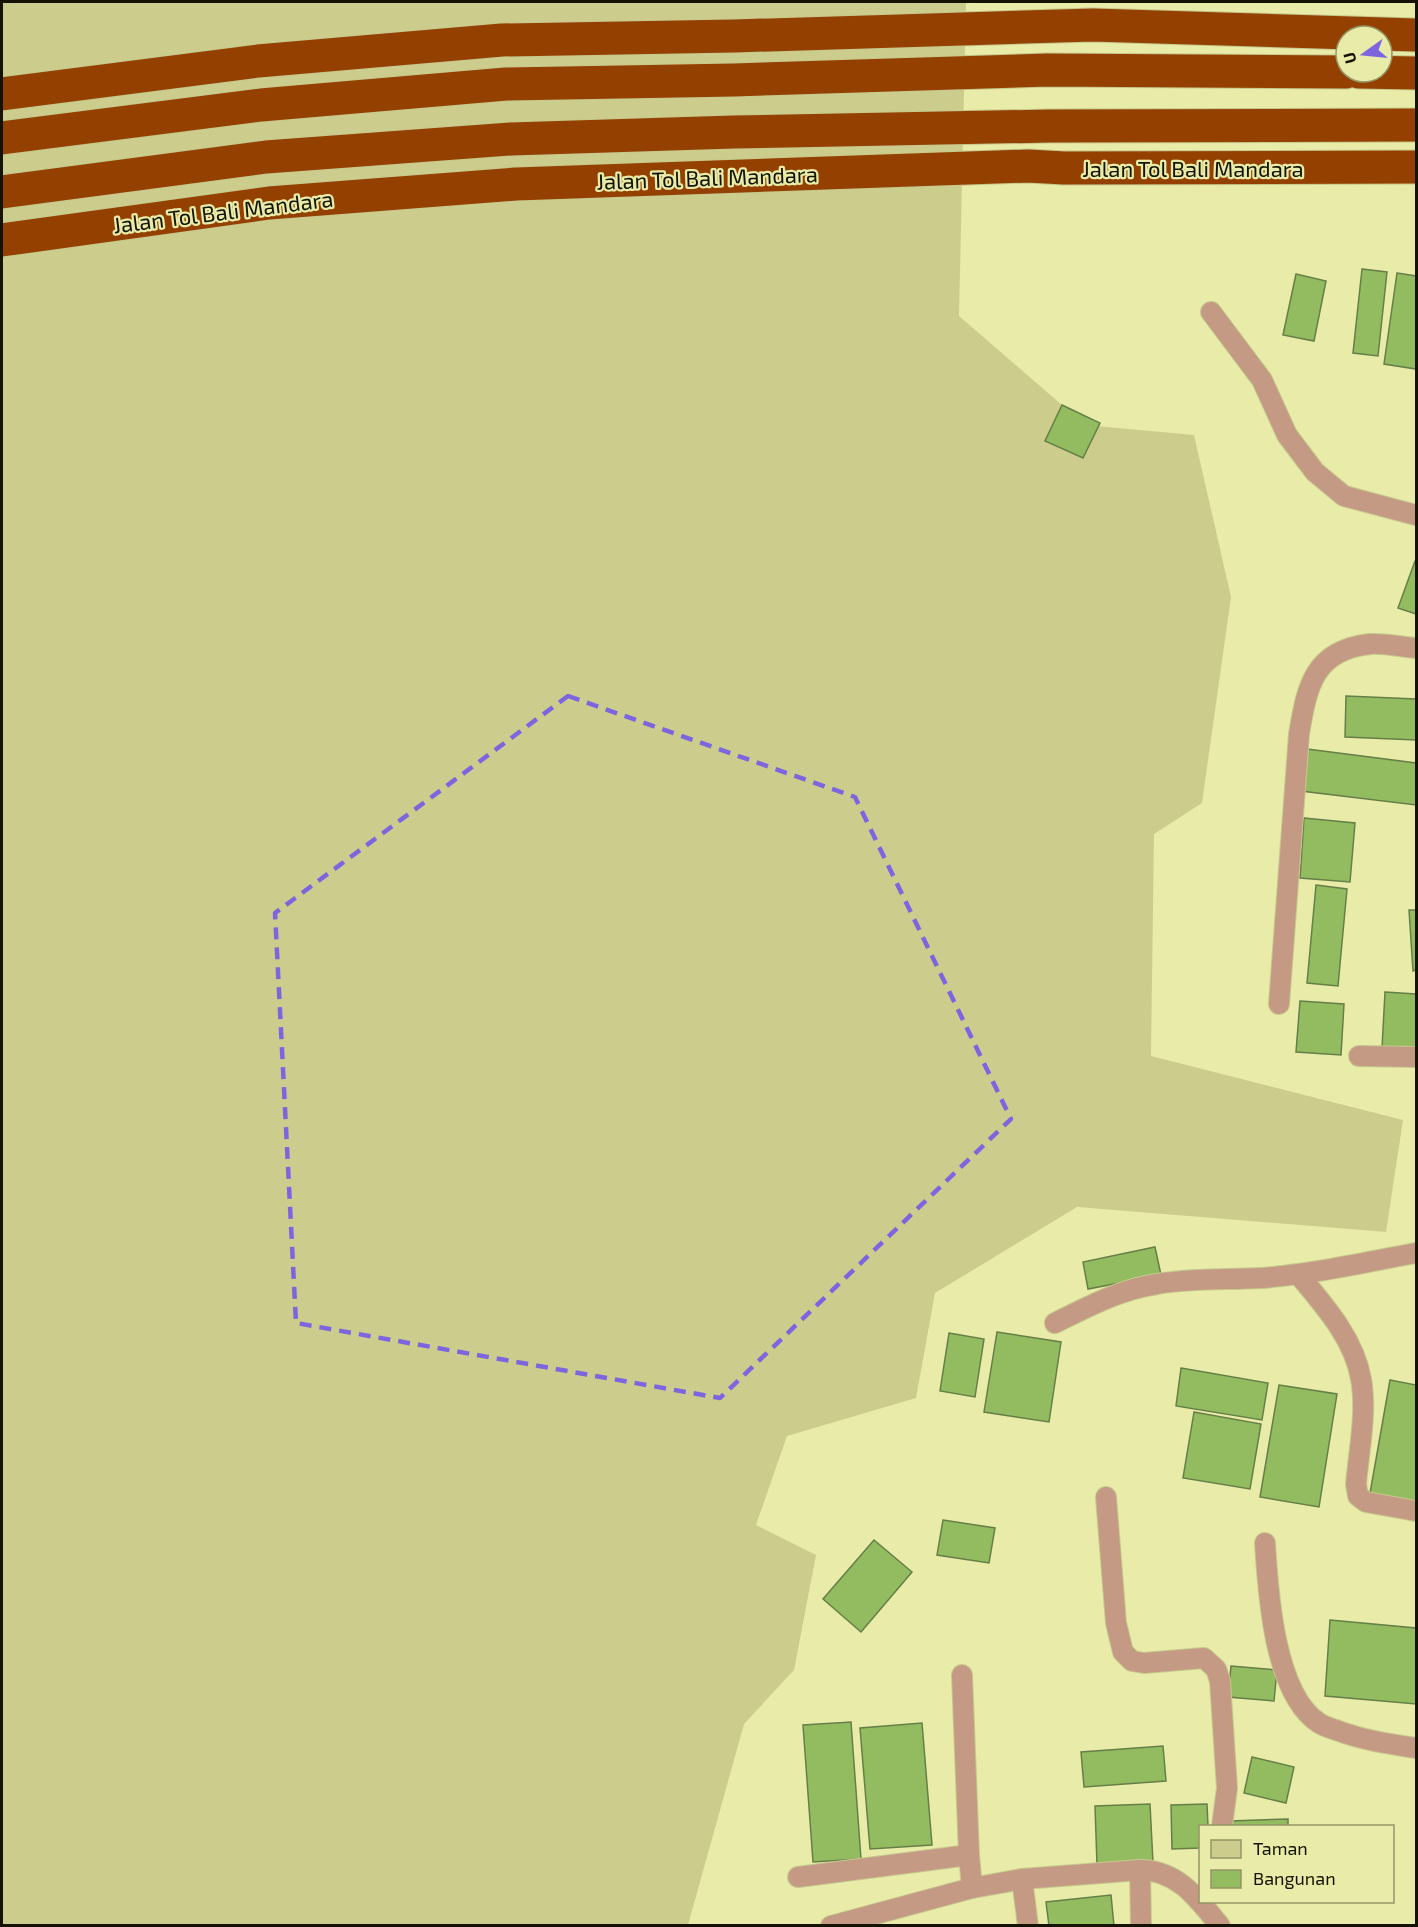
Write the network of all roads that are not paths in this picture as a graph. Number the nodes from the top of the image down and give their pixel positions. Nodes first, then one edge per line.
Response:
1 (1094, 25) junction
2 (1416, 35) edge
3 (1334, 64) edge
4 (1334, 72) edge
5 (1394, 72) edge
6 (1416, 73) edge
7 (2, 94) edge
8 (1384, 125) junction
9 (1416, 125) edge
10 (2, 138) edge
11 (1416, 167) edge
12 (1064, 168) junction
13 (2, 192) edge
14 (2, 240) edge
15 (1211, 312) dead end
16 (1416, 515) edge
17 (1416, 648) edge
18 (1279, 1004) dead end
19 (1359, 1056) dead end
20 (1416, 1058) edge
21 (1416, 1253) edge
22 (1298, 1274) junction
23 (1055, 1323) dead end
24 (1106, 1497) dead end
25 (1416, 1511) edge
26 (1265, 1543) dead end
27 (962, 1675) dead end
28 (1416, 1748) edge
29 (1222, 1825) edge
30 (969, 1855) junction
31 (1140, 1870) junction
32 (798, 1877) dead end
33 (1022, 1879) junction
34 (972, 1888) junction
35 (1199, 1901) edge
36 (1202, 1903) edge
37 (1214, 1914) edge
38 (831, 1926) edge
39 (1028, 1926) edge
40 (1141, 1926) edge

1 - 2 highway
1 - 3 highway
1 - 7 highway
4 - 10 highway
5 - 6 highway
8 - 9 highway, Jalan Tol Bali Mandara
8 - 12 highway
8 - 13 highway, Jalan Tol Bali Mandara
11 - 12 highway, Jalan Tol Bali Mandara
12 - 14 highway, Jalan Tol Bali Mandara
15 - 16 lane
17 - 18 lane
19 - 20 lane
21 - 22 lane
22 - 23 lane
22 - 25 lane
24 - 29 lane
26 - 28 lane
27 - 30 lane
30 - 32 lane
30 - 34 lane
31 - 33 lane
31 - 35 lane
31 - 40 lane
33 - 34 lane
33 - 39 lane
34 - 38 lane
36 - 37 lane

